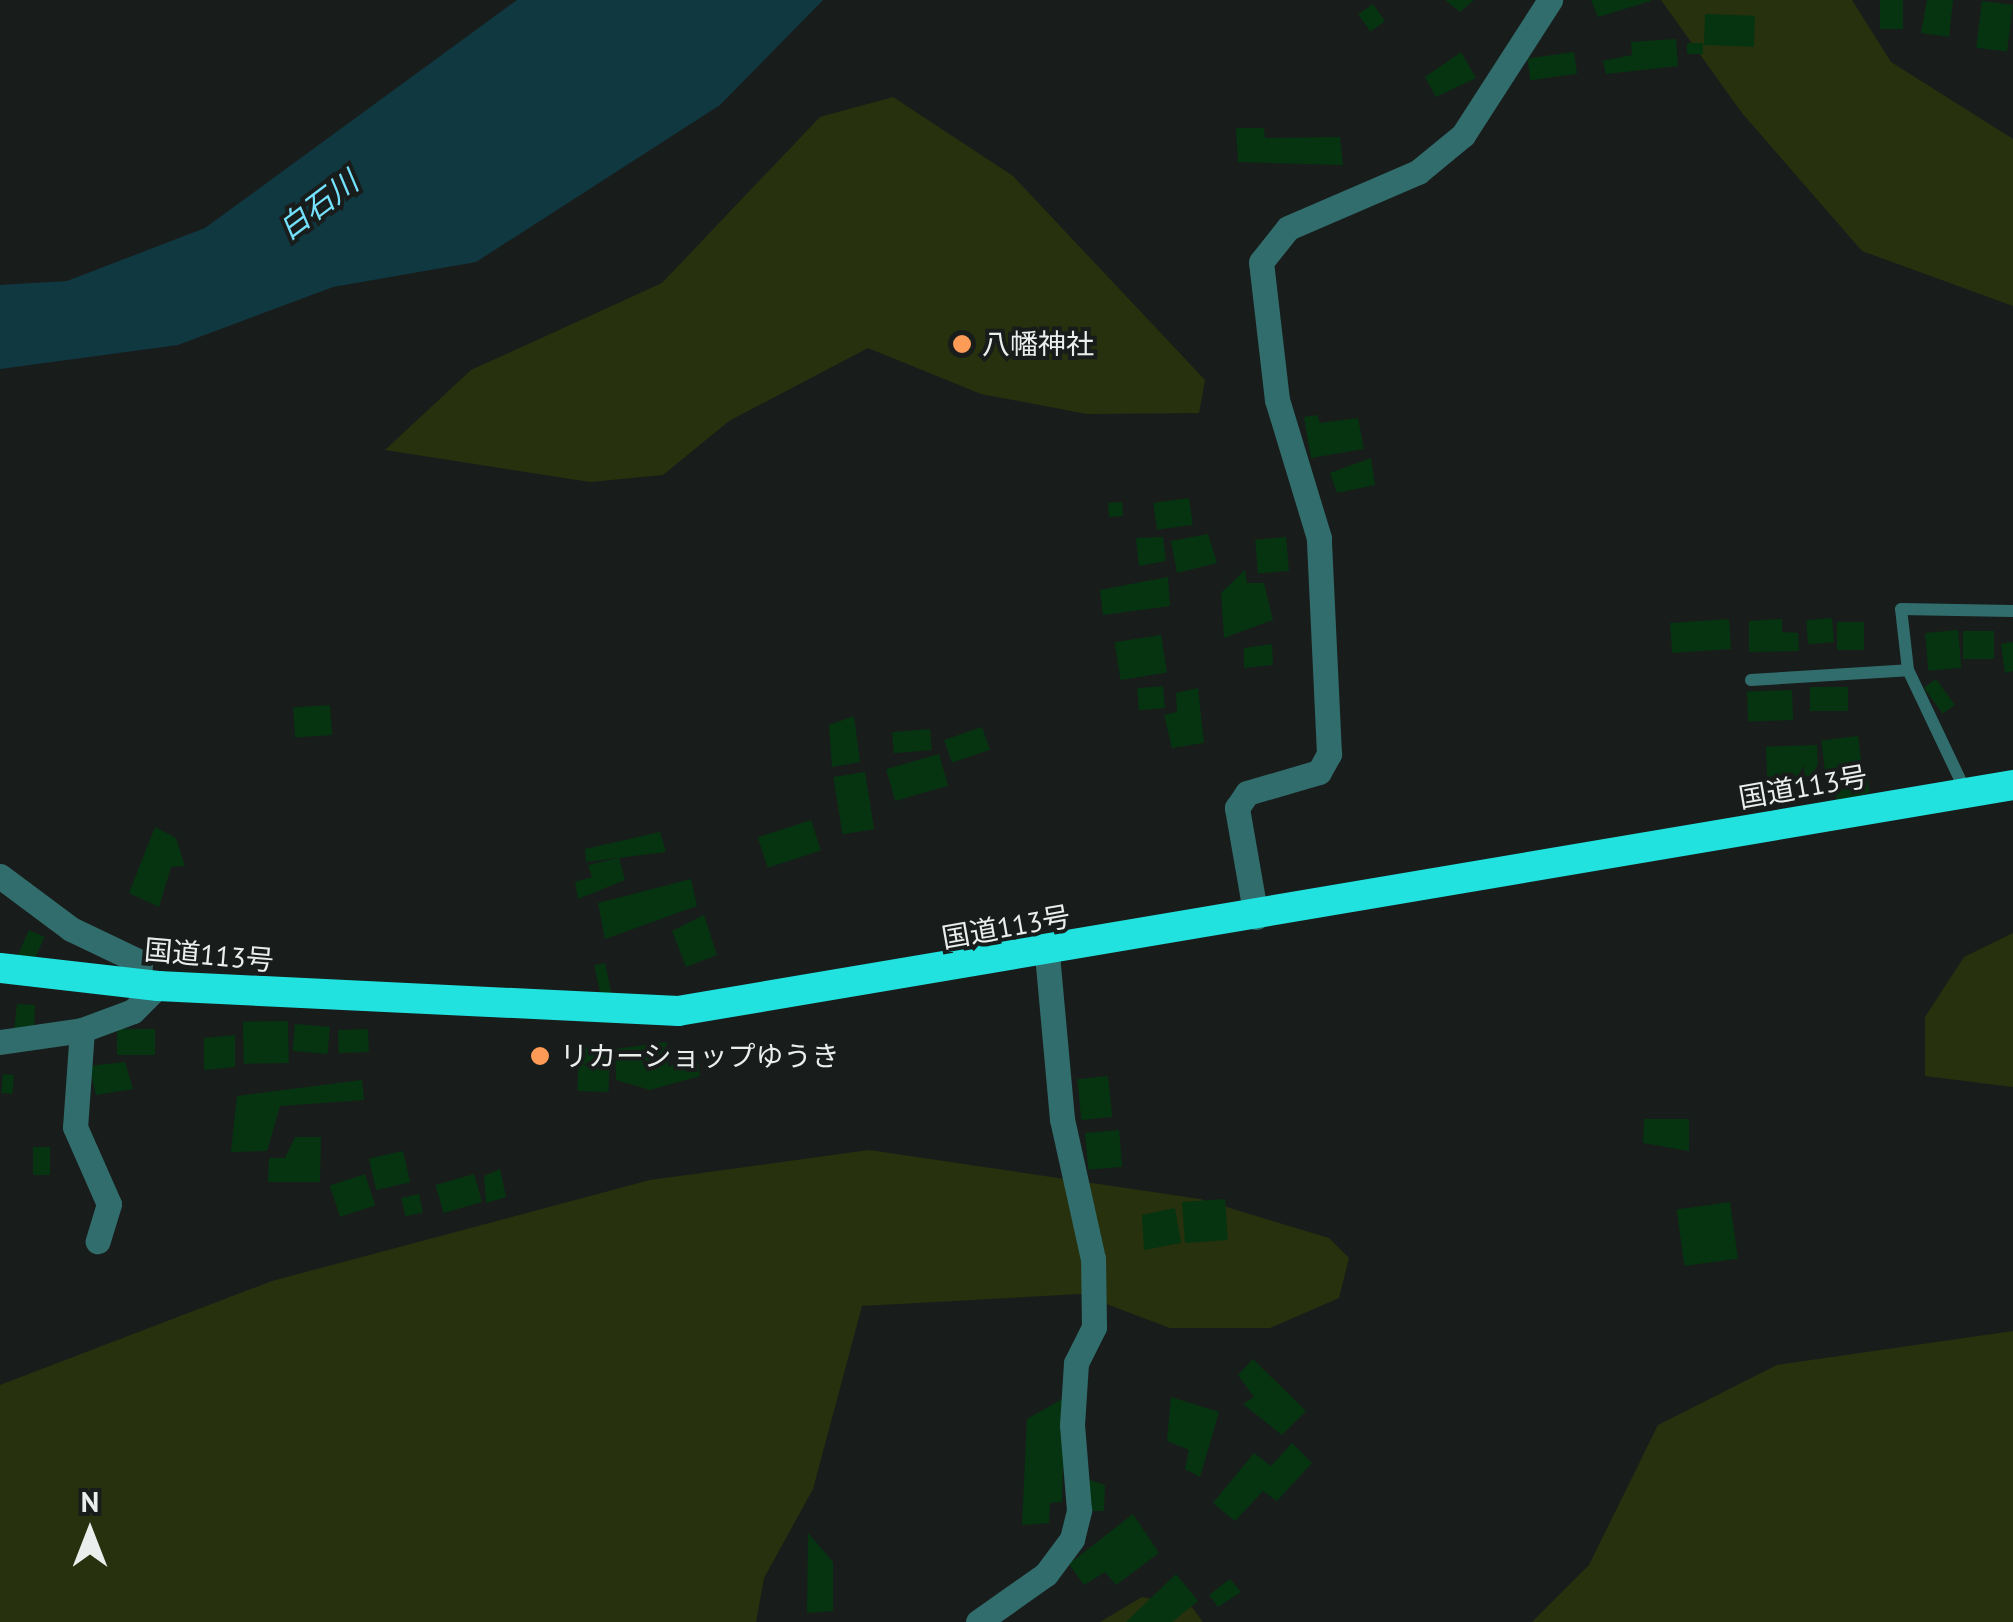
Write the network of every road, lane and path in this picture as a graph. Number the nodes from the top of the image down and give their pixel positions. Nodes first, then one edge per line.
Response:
1 (1550, 0) edge
2 (2013, 611) edge
3 (1908, 670) junction
4 (1751, 680) dead end
5 (2013, 784) edge
6 (1966, 792) junction
7 (0, 876) edge
8 (1256, 917) junction
9 (1047, 954) junction
10 (0, 968) edge
11 (149, 984) junction
12 (82, 1030) junction
13 (0, 1042) edge
14 (98, 1241) dead end
15 (978, 1622) edge

1 - 8 street
2 - 3 lane
3 - 4 lane
3 - 6 lane
5 - 6 highway, 国道113号
6 - 8 highway, 国道113号
7 - 11 street
8 - 9 highway, 国道113号
9 - 11 highway, 国道113号
9 - 15 street
10 - 11 highway, 国道113号
11 - 12 street
12 - 13 street
12 - 14 street

